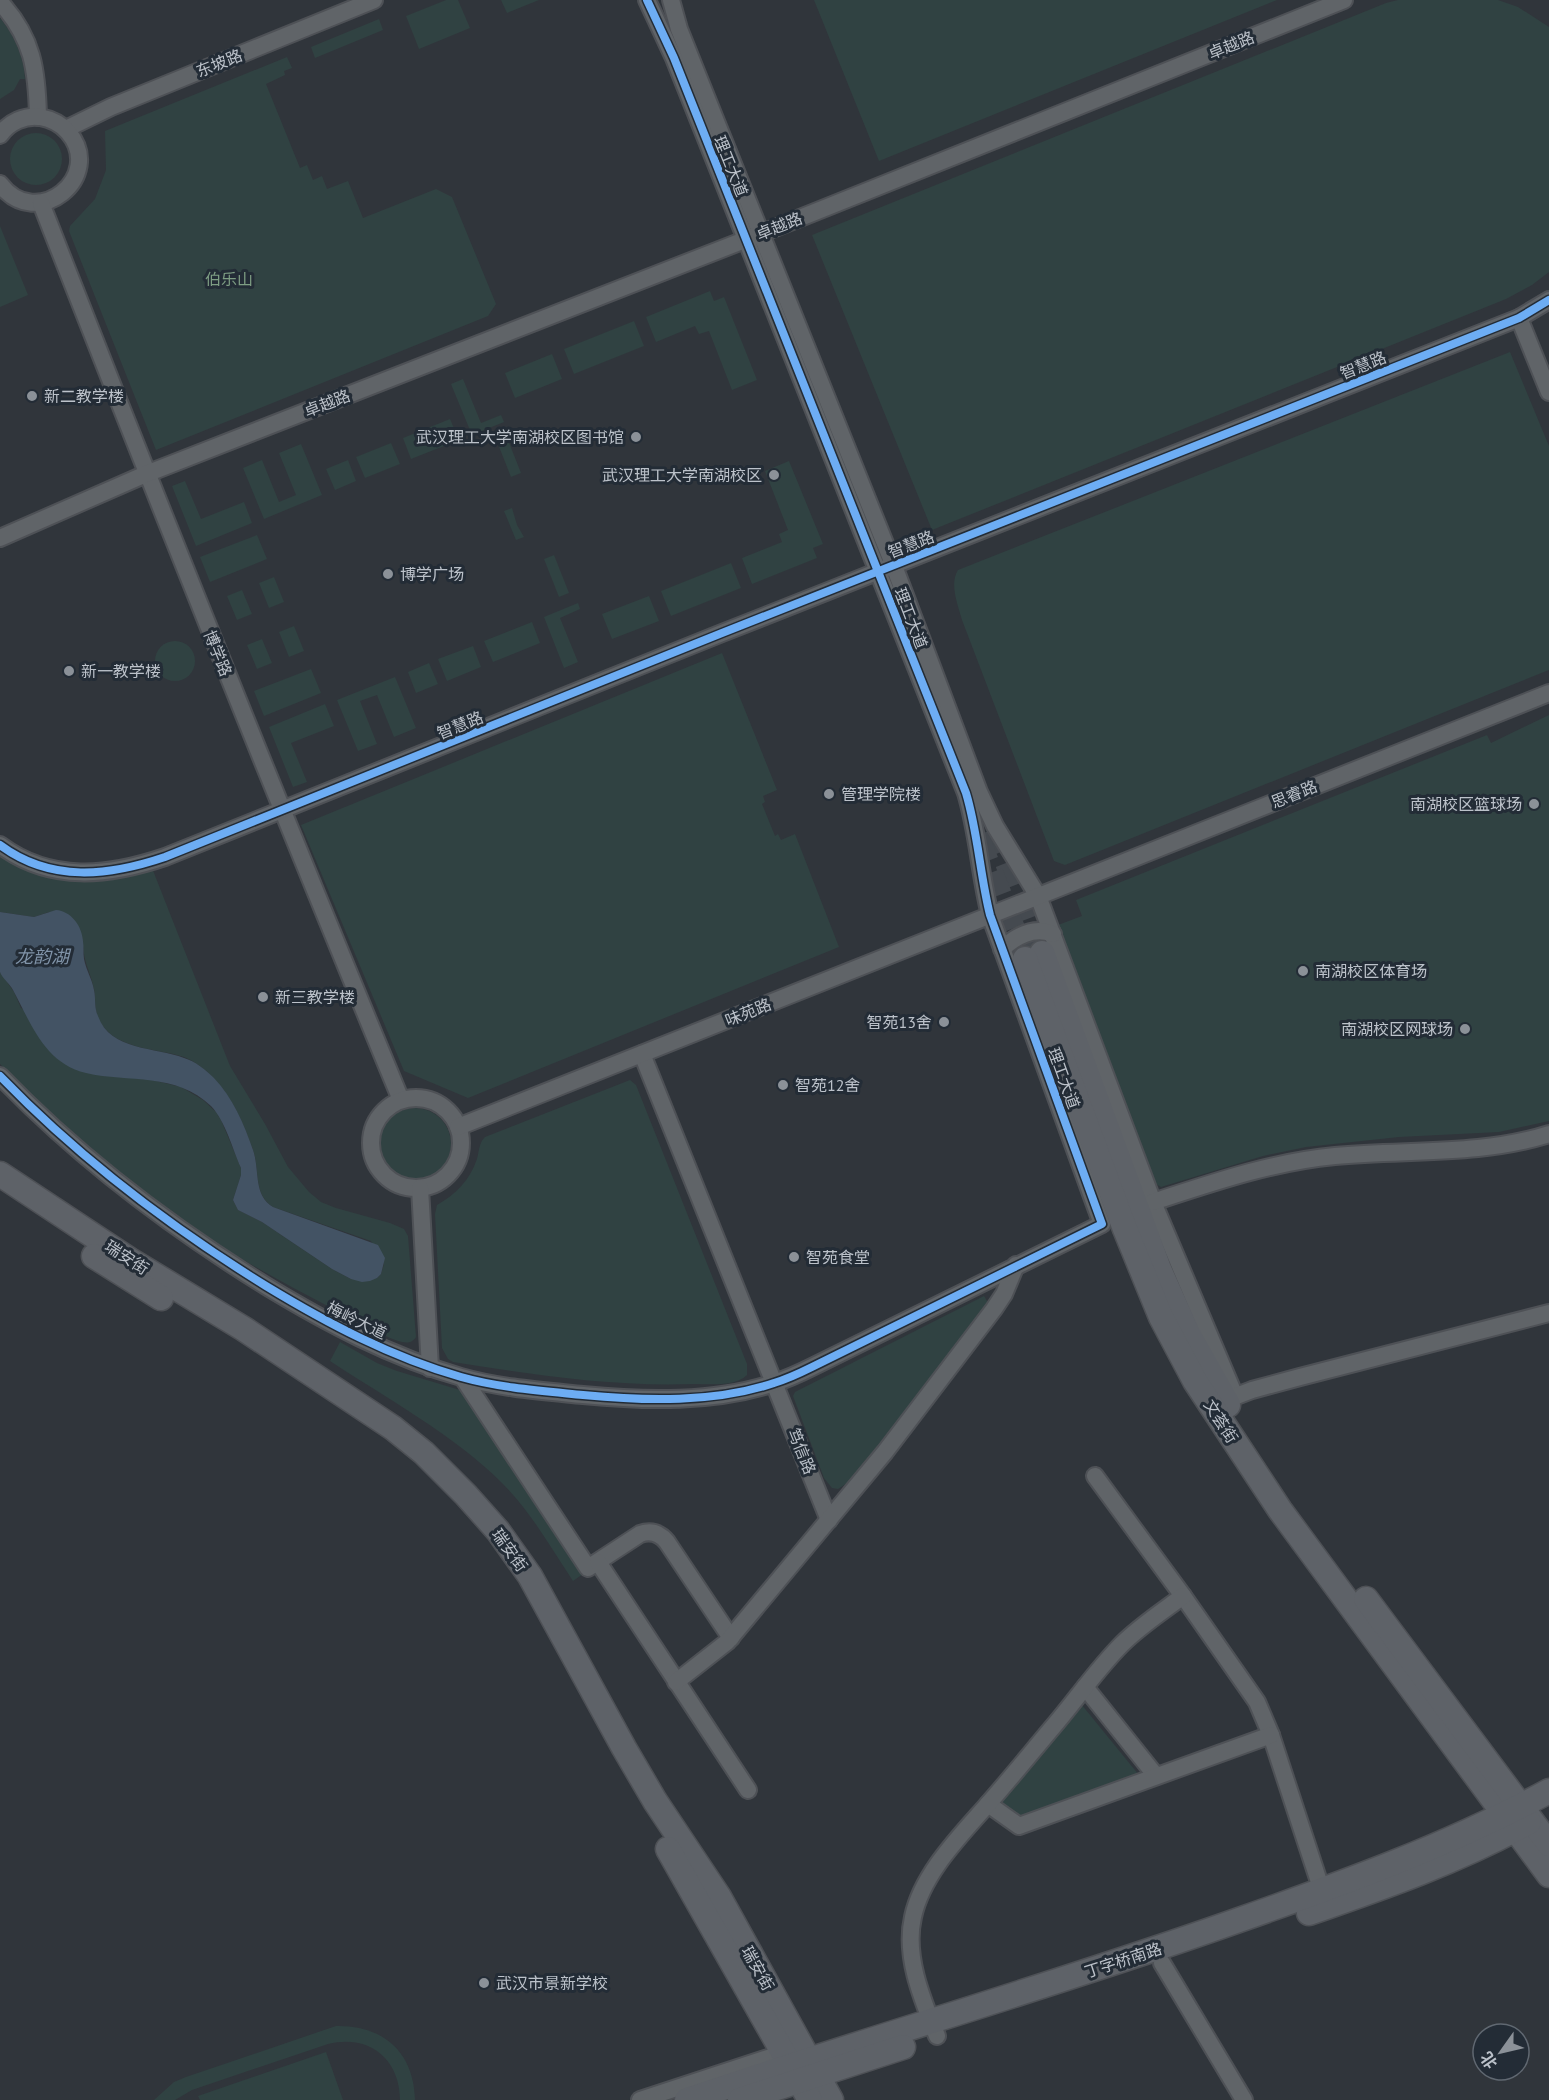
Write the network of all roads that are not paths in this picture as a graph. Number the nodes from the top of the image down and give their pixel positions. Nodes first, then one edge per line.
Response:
1 (347, 0) edge
2 (374, 0) edge
3 (647, 0) edge
4 (670, 0) edge
5 (1344, 0) edge
6 (0, 2) edge
7 (38, 117) junction
8 (62, 126) junction
9 (3, 128) edge
10 (0, 184) edge
11 (41, 203) junction
12 (753, 237) junction
13 (1549, 300) edge
14 (1519, 318) junction
15 (1549, 392) edge
16 (146, 474) junction
17 (0, 538) edge
18 (886, 568) junction
19 (1549, 693) edge
20 (282, 812) junction
21 (0, 845) edge
22 (1038, 896) junction
23 (990, 915) junction
24 (1002, 949) junction
25 (1040, 949) junction
26 (642, 1054) junction
27 (0, 1076) edge
28 (401, 1100) junction
29 (458, 1127) junction
30 (1549, 1134) edge
31 (0, 1174) edge
32 (420, 1188) junction
33 (0, 1192) edge
34 (1153, 1202) junction
35 (1102, 1224) joint
36 (1016, 1265) junction
37 (1549, 1313) edge
38 (430, 1368) junction
39 (463, 1378) junction
40 (775, 1383) junction
41 (1230, 1398) junction
42 (1095, 1476) dead end
43 (829, 1520) junction
44 (598, 1562) junction
45 (1183, 1596) junction
46 (731, 1638) junction
47 (676, 1682) junction
48 (1086, 1688) junction
49 (1270, 1735) junction
50 (1156, 1776) junction
51 (748, 1790) dead end
52 (1549, 1791) edge
53 (988, 1804) junction
54 (1525, 1816) edge
55 (1549, 1844) edge
56 (1549, 1875) edge
57 (1325, 1899) junction
58 (1162, 1963) junction
59 (934, 2028) junction
60 (802, 2075) edge
61 (640, 2100) edge
62 (687, 2100) edge
63 (740, 2100) edge
64 (774, 2100) edge
65 (831, 2100) edge
66 (1244, 2100) edge

1 - 8 street, 东坡路
2 - 8 street, 东坡路
3 - 12 street, 理工大道
4 - 12 street, 理工大道
5 - 12 street, 卓越路
6 - 7 street
7 - 8 street
7 - 9 street
8 - 11 street
10 - 11 street
11 - 16 street, 博学路
12 - 16 street, 卓越路
12 - 18 street, 理工大道
13 - 14 street, 智慧路
14 - 15 street
14 - 18 street, 智慧路
16 - 17 street, 卓越路
16 - 20 street, 博学路
18 - 20 street, 智慧路
18 - 22 street, 理工大道
18 - 23 street, 理工大道
19 - 22 street, 思睿路
20 - 21 street, 智慧路
20 - 28 street, 博学路
22 - 23 street, 味苑路
22 - 25 street, 理工大道
23 - 24 street, 理工大道
23 - 26 street, 味苑路
24 - 25 street
24 - 35 street, 理工大道
25 - 34 street, 理工大道
25 - 41 main road, 文荟街
25 - 54 main road, 文荟街
26 - 29 street, 味苑路
26 - 40 street, 笃信路
27 - 38 street, 梅岭大道
28 - 29 street
28 - 32 street
29 - 32 street
30 - 34 street
31 - 60 main road, 瑞安街
32 - 38 street
33 - 60 main road, 瑞安街
34 - 41 street, 理工大道
35 - 36 street, 梅岭大道
36 - 40 street, 梅岭大道
36 - 43 street
37 - 41 street
38 - 39 street, 梅岭大道
39 - 40 street, 梅岭大道
39 - 44 street
40 - 43 street, 笃信路
41 - 54 main road, 文荟街
42 - 45 street
43 - 46 street
44 - 46 street
44 - 47 street
45 - 48 street
45 - 49 street
46 - 47 street
47 - 51 street
48 - 50 street
48 - 53 street
49 - 50 street
49 - 57 street
50 - 53 street
52 - 54 main road, 丁字桥南路
53 - 59 street
54 - 55 main road
54 - 56 main road
54 - 57 main road, 丁字桥南路
57 - 58 main road, 丁字桥南路
57 - 59 main road, 丁字桥南路
58 - 59 main road, 丁字桥南路
58 - 66 street
59 - 60 main road, 丁字桥南路
60 - 61 street
60 - 62 main road, 丁字桥南路
60 - 63 main road, 丁字桥南路
60 - 64 street
60 - 65 main road, 瑞安街

